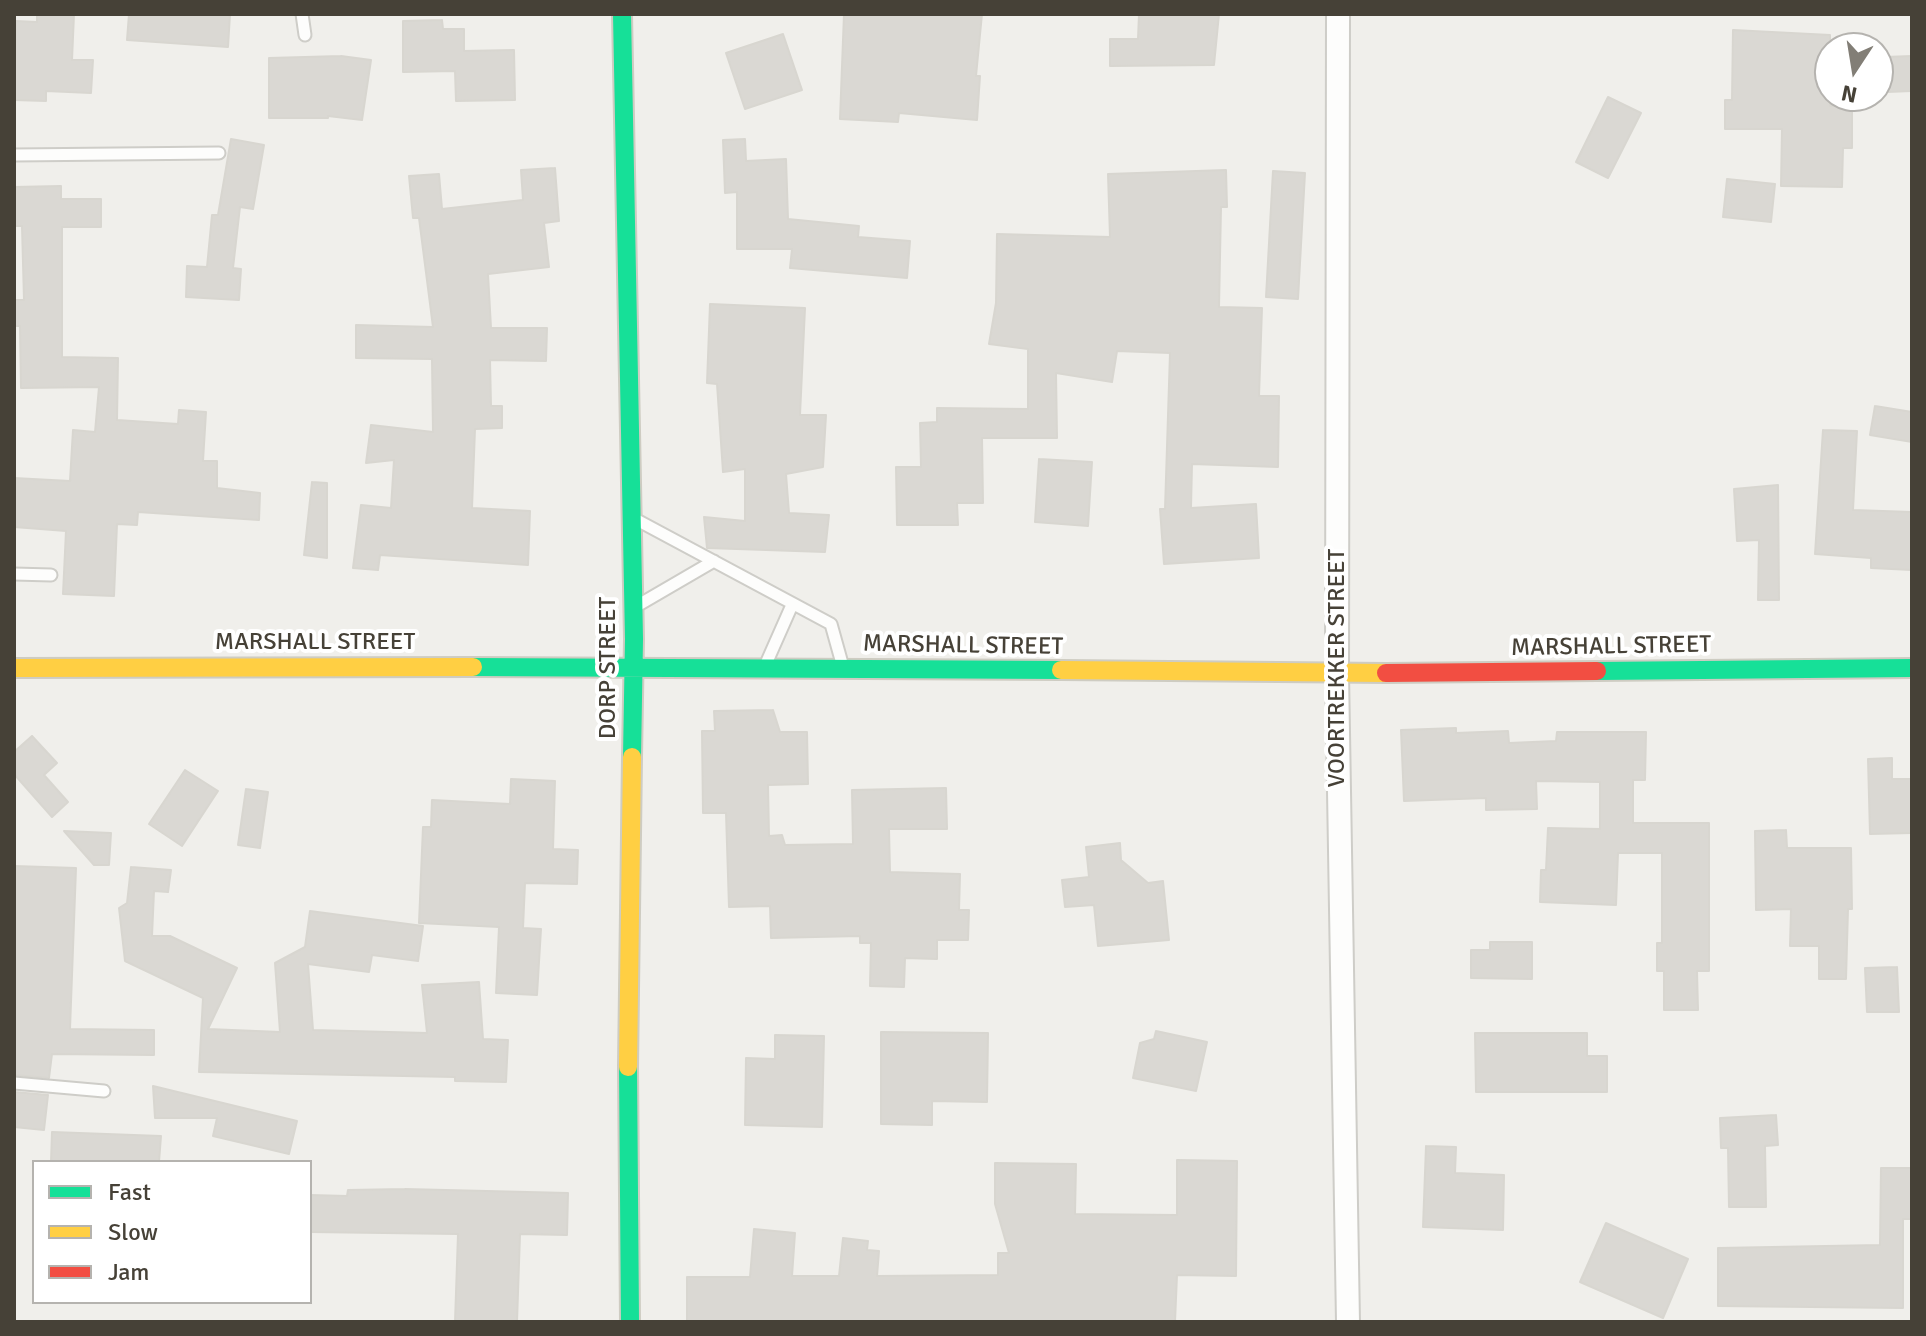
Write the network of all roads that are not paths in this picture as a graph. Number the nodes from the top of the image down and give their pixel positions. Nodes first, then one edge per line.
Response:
1 (302, 14) edge
2 (622, 14) edge
3 (1338, 14) edge
4 (305, 35) dead end
5 (219, 153) dead end
6 (14, 155) edge
7 (631, 517) junction
8 (714, 561) junction
9 (14, 574) edge
10 (51, 575) dead end
11 (792, 605) junction
12 (633, 608) junction
13 (634, 667) junction
14 (14, 668) edge
15 (764, 668) junction
16 (1912, 668) edge
17 (843, 669) junction
18 (1337, 673) junction
19 (14, 1083) edge
20 (104, 1091) dead end
21 (630, 1322) edge
22 (1348, 1322) edge

1 - 4 lane
2 - 7 street, DORP STREET
3 - 18 street, VOORTREKKER STREET
5 - 6 lane
7 - 8 lane
7 - 12 street, DORP STREET
8 - 11 lane
8 - 12 lane
9 - 10 lane
11 - 15 lane
11 - 17 lane
12 - 13 street, DORP STREET
13 - 14 street, MARSHALL STREET
13 - 15 street, MARSHALL STREET
13 - 21 street, DORP STREET
15 - 17 street, MARSHALL STREET
16 - 18 street, MARSHALL STREET
17 - 18 street, MARSHALL STREET
18 - 22 street, VOORTREKKER STREET
19 - 20 lane

